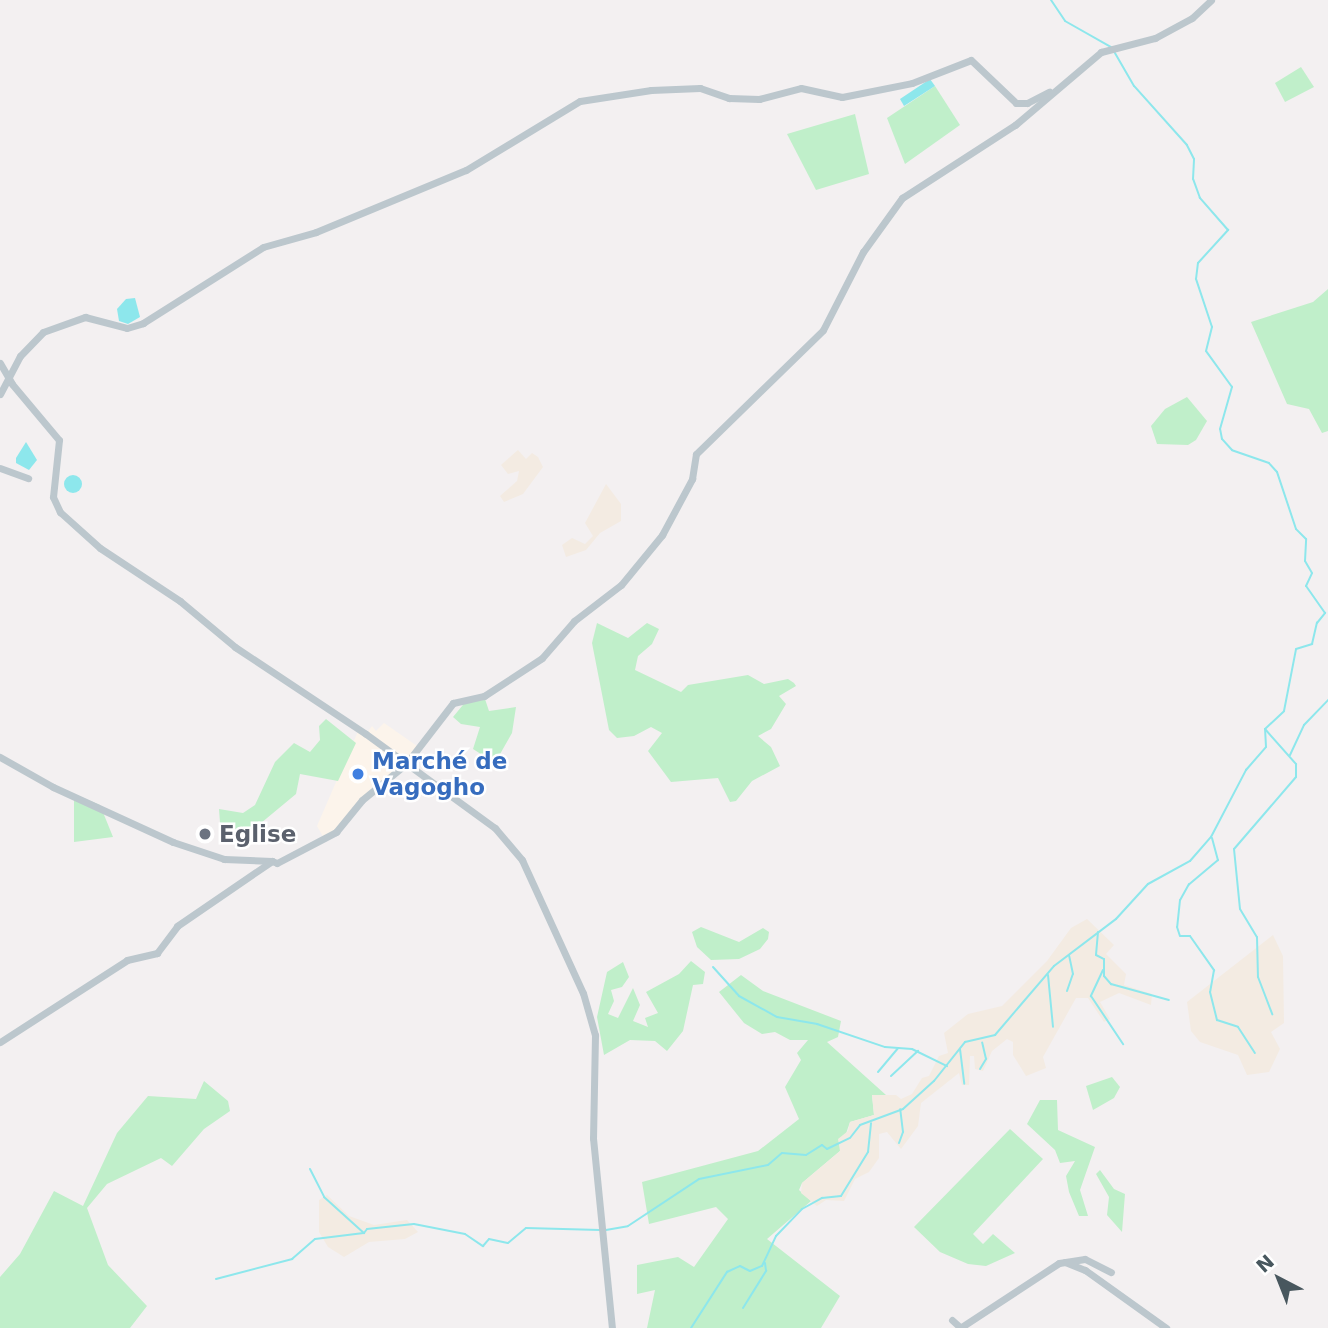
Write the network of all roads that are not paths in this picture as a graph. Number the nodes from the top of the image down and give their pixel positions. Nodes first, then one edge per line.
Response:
1 (1211, 0) edge
2 (1059, 87) junction
3 (0, 363) edge
4 (8, 378) junction
5 (0, 394) edge
6 (0, 468) edge
7 (28, 478) dead end
8 (0, 757) edge
9 (406, 764) junction
10 (272, 861) junction
11 (0, 1042) edge
12 (1059, 1263) junction
13 (1111, 1272) dead end
14 (952, 1320) dead end
15 (612, 1328) edge
16 (961, 1328) edge
17 (1166, 1328) edge

1 - 2 street
2 - 4 street
2 - 9 street
3 - 4 street
4 - 5 street
4 - 9 street
6 - 7 street
8 - 10 street
9 - 10 street
9 - 15 street
10 - 11 street
12 - 13 street
12 - 16 street
12 - 17 street
14 - 16 street

